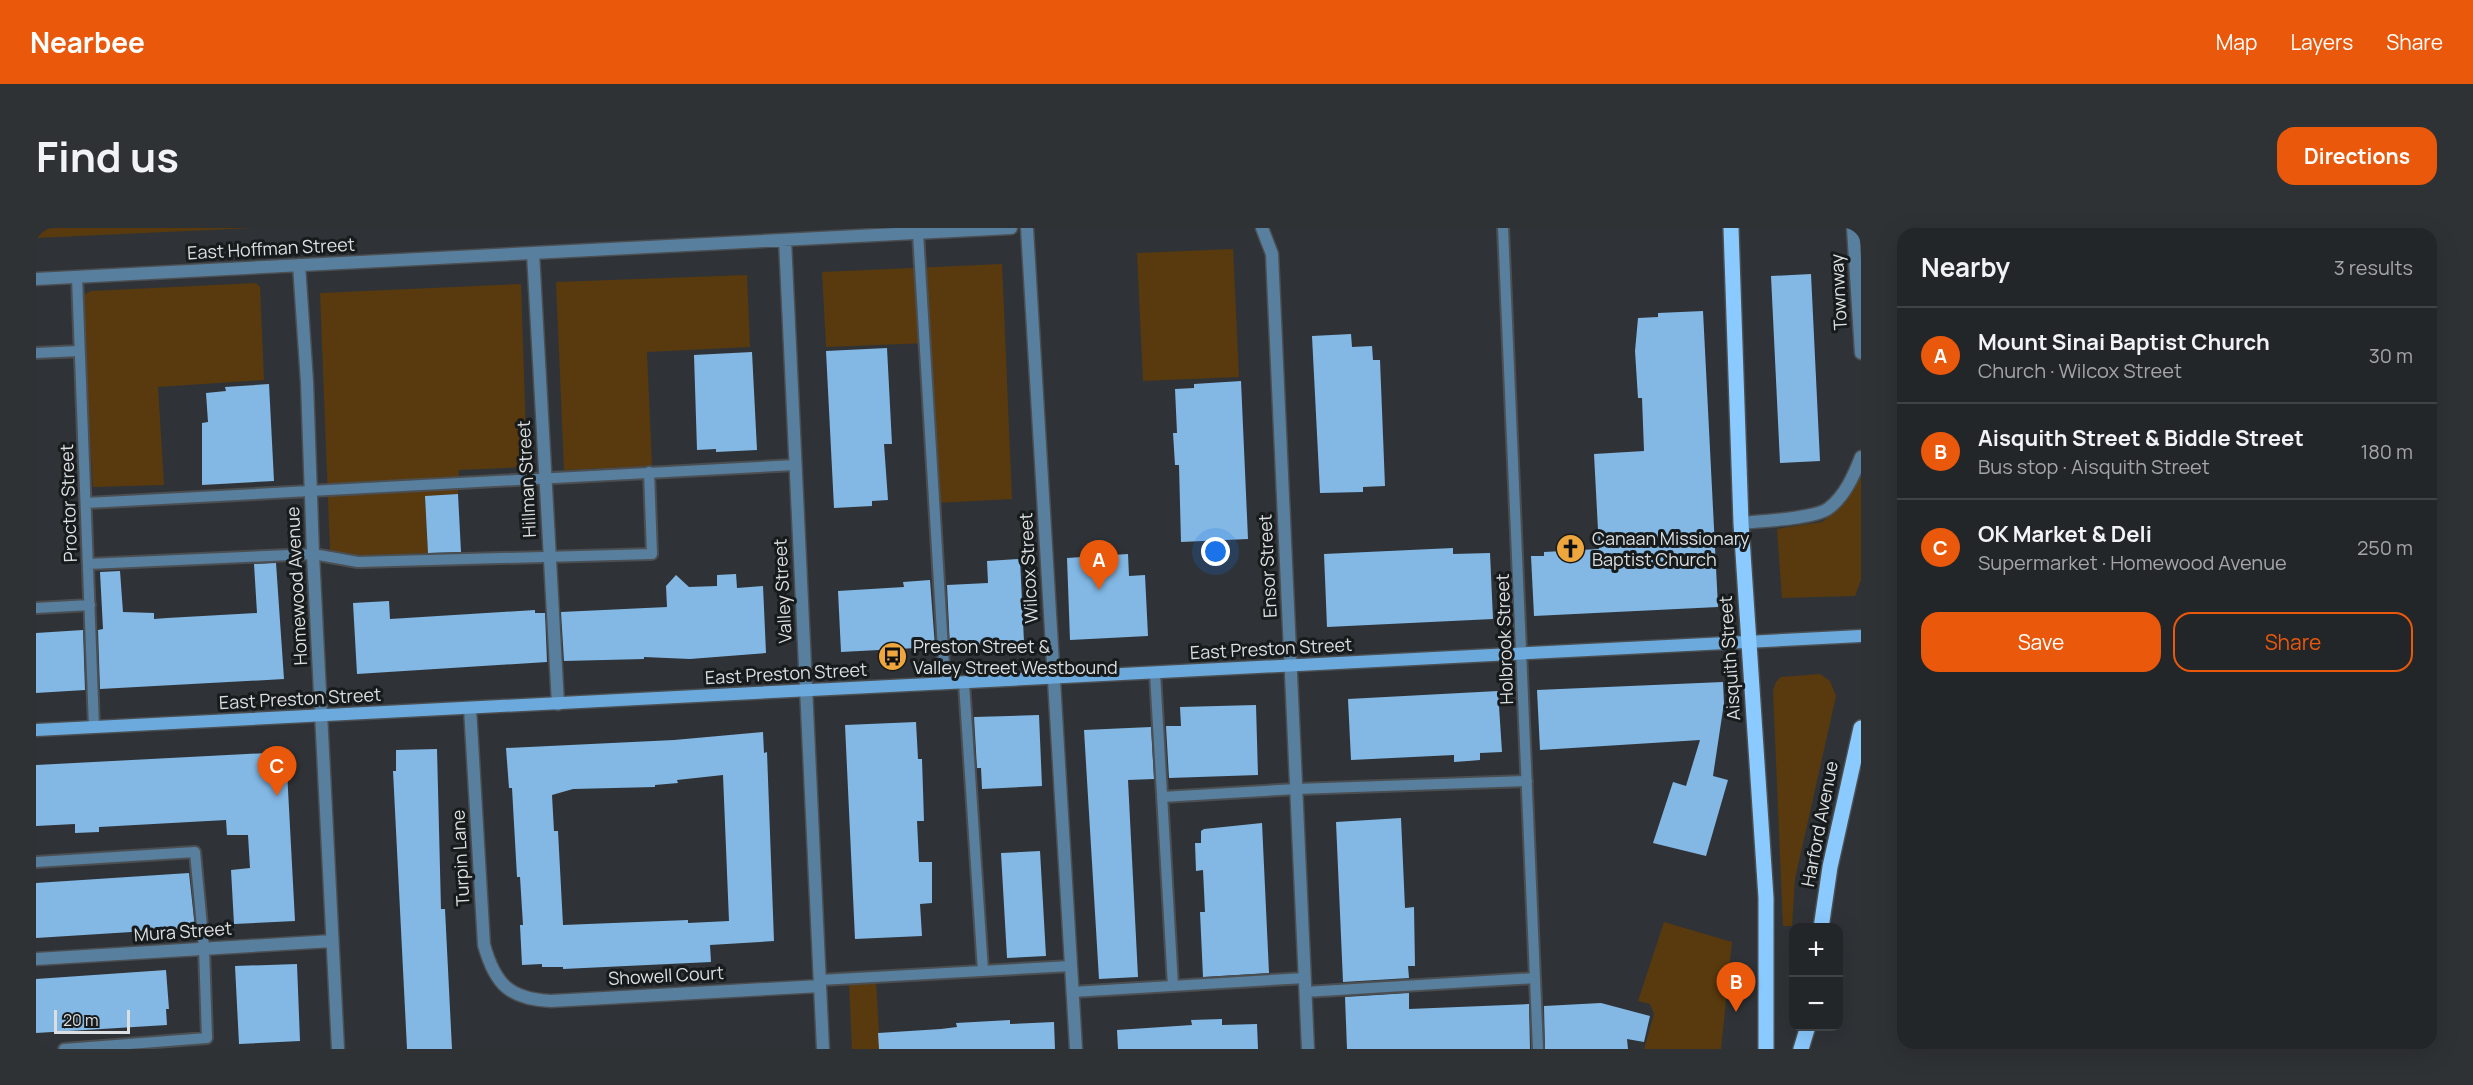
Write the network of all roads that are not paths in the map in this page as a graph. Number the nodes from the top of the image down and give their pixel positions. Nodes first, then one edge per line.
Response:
1 (1011, 228) edge
2 (1027, 228) edge
3 (1262, 228) edge
4 (1503, 228) edge
5 (1731, 228) edge
6 (1854, 228) edge
7 (918, 233) junction
8 (785, 240) junction
9 (533, 253) junction
10 (299, 265) junction
11 (77, 277) junction
12 (36, 279) edge
13 (79, 351) junction
14 (36, 353) edge
15 (1861, 353) edge
16 (1861, 457) edge
17 (795, 465) junction
18 (649, 472) junction
19 (546, 477) junction
20 (310, 490) junction
21 (86, 503) junction
22 (1741, 523) junction
23 (313, 554) junction
24 (549, 557) junction
25 (88, 564) junction
26 (90, 606) junction
27 (36, 608) edge
28 (1861, 636) edge
29 (1748, 642) junction
30 (1522, 654) junction
31 (1291, 666) junction
32 (1155, 673) junction
33 (1054, 678) junction
34 (964, 682) junction
35 (945, 683) junction
36 (806, 691) junction
37 (558, 704) junction
38 (470, 708) junction
39 (321, 716) junction
40 (94, 727) junction
41 (1861, 728) edge
42 (36, 730) edge
43 (1527, 781) junction
44 (1297, 789) junction
45 (1162, 797) junction
46 (36, 862) edge
47 (1822, 923) edge
48 (332, 941) junction
49 (204, 948) junction
50 (36, 959) edge
51 (1071, 966) junction
52 (983, 971) junction
53 (1305, 978) junction
54 (1535, 978) junction
55 (820, 983) junction
56 (1173, 986) junction
57 (1072, 992) junction
58 (1305, 992) junction
59 (515, 995) joint
60 (1806, 1031) edge
61 (64, 1049) edge
62 (338, 1049) edge
63 (823, 1049) edge
64 (1076, 1049) edge
65 (1308, 1049) edge
66 (1538, 1049) edge
67 (1766, 1049) edge
68 (1801, 1049) edge

1 - 7 street, East Hoffman Street
2 - 33 street, Wilcox Street
3 - 31 street, Ensor Street
4 - 30 lane, Holbrook Street
5 - 22 main road, Aisquith Street
6 - 15 street, Townway
7 - 8 street, East Hoffman Street
7 - 35 lane
8 - 9 street, East Hoffman Street
8 - 17 street, Valley Street
9 - 10 street, East Hoffman Street
9 - 19 street, Hillman Street
10 - 11 street, East Hoffman Street
10 - 20 street, Homewood Avenue
11 - 12 street, East Hoffman Street
11 - 13 lane, Proctor Street
13 - 14 lane
13 - 21 lane, Proctor Street
16 - 22 street
17 - 18 lane
17 - 36 street, Valley Street
18 - 19 lane
18 - 24 lane
19 - 20 lane
19 - 24 street, Hillman Street
20 - 21 lane
20 - 23 street, Homewood Avenue
21 - 25 lane, Proctor Street
22 - 29 main road, Aisquith Street
23 - 24 lane
23 - 25 lane
23 - 39 street, Homewood Avenue
24 - 37 street, Hillman Street
25 - 26 lane, Proctor Street
26 - 27 lane
26 - 40 lane, Proctor Street
28 - 29 main road, East Preston Street
29 - 30 main road, East Preston Street
29 - 67 main road, Aisquith Street
30 - 31 main road, East Preston Street
30 - 43 lane, Holbrook Street
31 - 32 main road, East Preston Street
31 - 44 street, Ensor Street
32 - 33 main road, East Preston Street
32 - 45 lane
33 - 34 main road, East Preston Street
33 - 51 street, Wilcox Street
34 - 35 main road, East Preston Street
34 - 52 lane
35 - 36 main road, East Preston Street
36 - 37 main road, East Preston Street
36 - 55 street, Valley Street
37 - 38 main road, East Preston Street
38 - 39 main road, East Preston Street
38 - 59 street, Turpin Lane
39 - 40 main road, East Preston Street
39 - 48 street, Homewood Avenue
40 - 42 main road, East Preston Street
41 - 47 main road, Harford Avenue
43 - 44 lane
43 - 54 lane, Holbrook Street
44 - 45 lane
44 - 53 street, Ensor Street
45 - 56 lane
46 - 49 lane
48 - 49 street, Mura Street
48 - 62 street, Homewood Avenue
49 - 50 street, Mura Street
49 - 61 lane
51 - 52 lane
51 - 57 street, Wilcox Street
52 - 55 lane
53 - 56 lane
53 - 58 street, Ensor Street
54 - 58 lane
54 - 66 lane, Holbrook Street
55 - 59 street, Showell Court
55 - 63 street, Valley Street
56 - 57 lane
57 - 64 street, Wilcox Street
58 - 65 street, Ensor Street
60 - 68 main road

